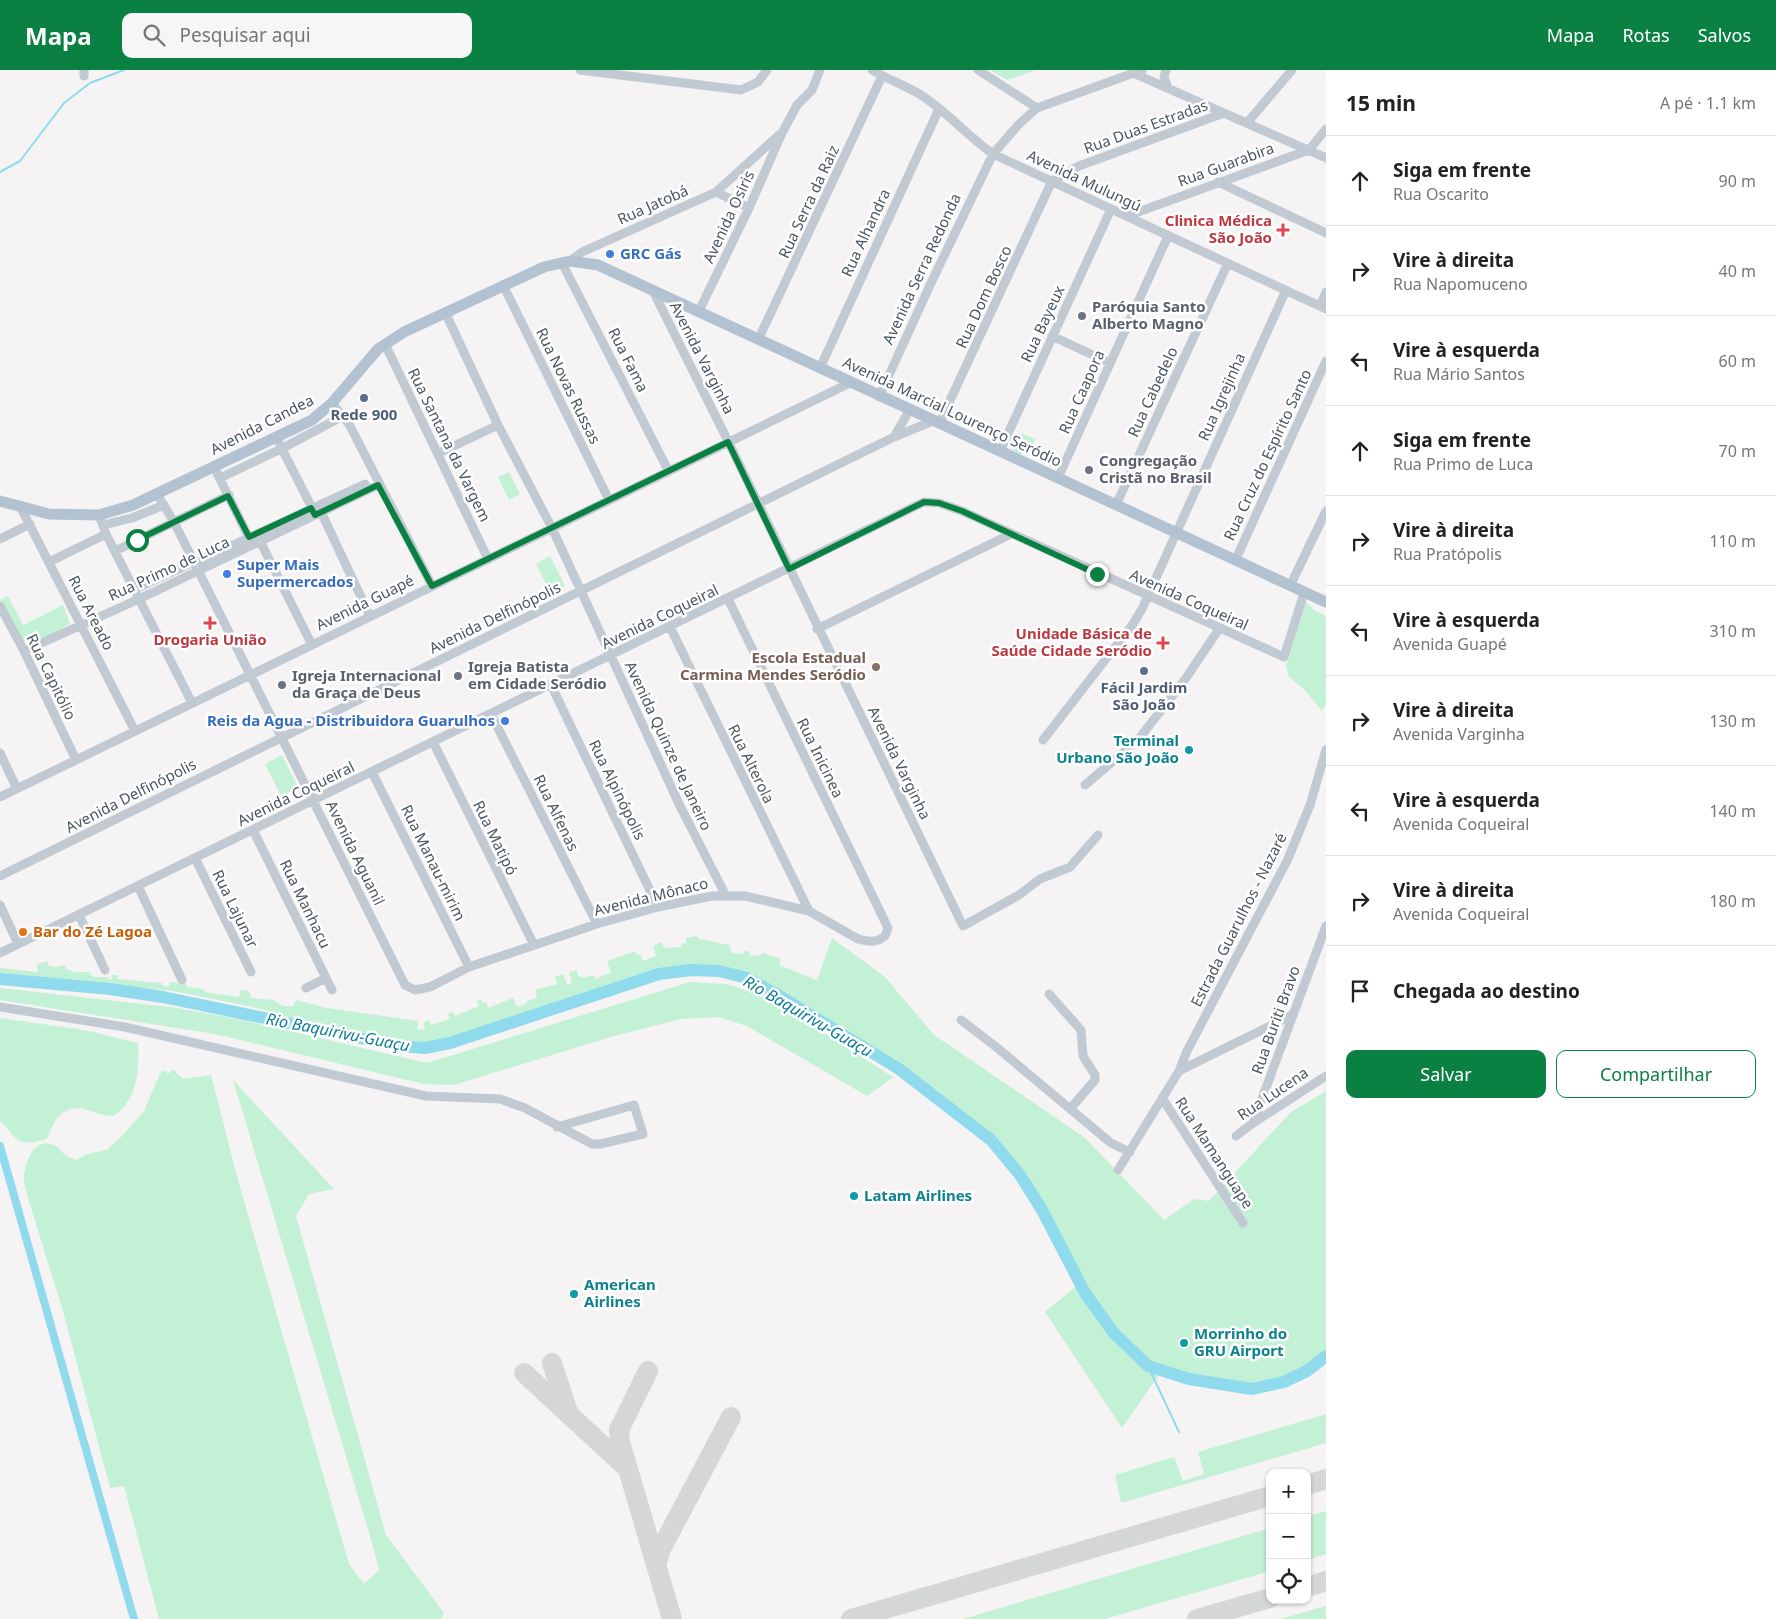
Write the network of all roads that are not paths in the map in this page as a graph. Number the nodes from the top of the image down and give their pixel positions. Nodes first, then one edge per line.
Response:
1 (580, 70) edge
2 (768, 70) edge
3 (820, 70) edge
4 (872, 70) edge
5 (978, 70) edge
6 (1166, 70) edge
7 (1292, 70) edge
8 (1135, 71) edge
9 (882, 76) junction
10 (1168, 88) junction
11 (1037, 108) junction
12 (939, 109) junction
13 (1224, 113) junction
14 (1247, 123) junction
15 (1326, 129) edge
16 (782, 133) junction
17 (1309, 150) junction
18 (993, 154) junction
19 (1326, 158) edge
20 (1052, 181) junction
21 (1218, 182) junction
22 (716, 192) junction
23 (749, 208) junction
24 (1111, 209) junction
25 (1127, 216) junction
26 (1326, 233) edge
27 (1168, 236) junction
28 (566, 262) junction
29 (1228, 263) junction
30 (503, 285) junction
31 (652, 289) junction
32 (1286, 290) junction
33 (1326, 292) edge
34 (1323, 308) edge
35 (699, 311) junction
36 (445, 312) junction
37 (1052, 336) junction
38 (759, 338) junction
39 (385, 344) junction
40 (1326, 361) edge
41 (1110, 363) junction
42 (820, 368) junction
43 (850, 383) junction
44 (879, 397) junction
45 (332, 403) junction
46 (910, 411) junction
47 (343, 416) junction
48 (936, 423) junction
49 (498, 426) junction
50 (276, 437) junction
51 (894, 437) junction
52 (728, 442) junction
53 (281, 449) junction
54 (1000, 451) junction
55 (439, 453) junction
56 (213, 468) junction
57 (668, 470) junction
58 (220, 478) junction
59 (1058, 478) junction
60 (364, 484) dead end
61 (378, 485) junction
62 (156, 494) junction
63 (228, 496) junction
64 (608, 500) junction
65 (0, 501) edge
66 (758, 504) junction
67 (1116, 505) junction
68 (164, 506) junction
69 (21, 508) junction
70 (316, 512) junction
71 (1326, 512) edge
72 (174, 522) junction
73 (30, 524) junction
74 (102, 525) junction
75 (552, 528) junction
76 (1176, 533) junction
77 (1011, 534) junction
78 (0, 539) edge
79 (254, 541) junction
80 (115, 550) junction
81 (488, 559) junction
82 (1235, 560) junction
83 (50, 562) junction
84 (197, 565) junction
85 (789, 569) junction
86 (432, 586) junction
87 (1290, 586) junction
88 (140, 587) dead end
89 (580, 590) junction
90 (1304, 593) junction
91 (1148, 597) junction
92 (140, 599) junction
93 (728, 599) junction
94 (1326, 602) edge
95 (0, 606) edge
96 (370, 616) junction
97 (82, 625) junction
98 (670, 628) junction
99 (817, 629) junction
100 (1219, 629) junction
101 (312, 644) junction
102 (24, 651) junction
103 (611, 657) junction
104 (250, 673) junction
105 (551, 685) junction
106 (192, 703) junction
107 (492, 714) junction
108 (135, 731) junction
109 (282, 737) junction
110 (1043, 740) dead end
111 (434, 742) junction
112 (1326, 750) edge
113 (0, 753) edge
114 (76, 760) junction
115 (372, 772) junction
116 (1085, 786) dead end
117 (17, 789) junction
118 (0, 797) edge
119 (314, 800) junction
120 (253, 830) junction
121 (1098, 835) dead end
122 (195, 858) junction
123 (0, 876) edge
124 (138, 886) junction
125 (725, 894) junction
126 (0, 905) edge
127 (658, 907) junction
128 (809, 911) junction
129 (79, 915) junction
130 (597, 924) junction
131 (1326, 926) edge
132 (888, 928) joint
133 (18, 944) junction
134 (534, 946) junction
135 (0, 953) edge
136 (469, 967) junction
137 (105, 970) dead end
138 (251, 972) dead end
139 (326, 978) junction
140 (182, 980) dead end
141 (306, 988) dead end
142 (332, 990) dead end
143 (415, 990) joint
144 (1049, 994) dead end
145 (0, 1007) edge
146 (1292, 1015) junction
147 (961, 1020) dead end
148 (1187, 1051) junction
149 (1202, 1060) junction
150 (1179, 1070) junction
151 (1326, 1076) edge
152 (1162, 1098) junction
153 (1070, 1109) junction
154 (1252, 1123) junction
155 (557, 1127) junction
156 (1236, 1136) dead end
157 (1130, 1152) junction
158 (1118, 1170) dead end
159 (1243, 1223) dead end

1 - 2 street
3 - 16 street, Avenida Osiris
4 - 9 street, Avenida Mulungú
5 - 11 street
6 - 10 street
7 - 14 street
8 - 10 street
8 - 11 street
9 - 12 street, Avenida Mulungú
9 - 38 street, Rua Serra da Raiz
10 - 13 street
11 - 18 street, Avenida Serra Redonda
12 - 18 street, Avenida Mulungú
12 - 42 street, Rua Alhandra
13 - 14 street
13 - 20 street, Rua Duas Estradas
14 - 17 street
15 - 17 street
16 - 22 street, Avenida Osiris
16 - 23 street, Avenida Osiris
17 - 19 street
17 - 21 street, Rua Guarabira
18 - 20 street, Avenida Mulungú
18 - 44 street, Avenida Serra Redonda
20 - 24 street, Avenida Mulungú
20 - 48 street, Rua Dom Bosco
21 - 25 street, Rua Guarabira
21 - 26 street
22 - 23 street
22 - 28 street, Rua Jatobá
23 - 35 street, Avenida Osiris
24 - 25 street, Avenida Mulungú
24 - 37 street, Rua Bayeux
25 - 27 street, Avenida Mulungú
27 - 29 street, Avenida Mulungú
27 - 41 street, Rua Caapora
28 - 30 main road, Avenida Candea
28 - 31 main road, Avenida Marcial Lourenço Seródio
28 - 57 street, Rua Fama
29 - 32 street, Avenida Mulungú
29 - 67 street, Rua Cabedelo
30 - 36 main road, Avenida Candea
30 - 64 street, Rua Novas Russas
31 - 35 main road, Avenida Marcial Lourenço Seródio
31 - 52 street, Avenida Varginha
32 - 34 street, Avenida Mulungú
32 - 76 street, Rua Igrejinha
33 - 34 street
35 - 38 main road, Avenida Marcial Lourenço Seródio
36 - 39 main road, Avenida Candea
36 - 49 street, Avenida Quinze de Janeiro
37 - 41 street
37 - 54 street, Rua Bayeux
38 - 42 main road, Avenida Marcial Lourenço Seródio
39 - 45 main road, Avenida Candea
39 - 55 street, Rua Santana da Vargem
40 - 82 street, Rua Cruz do Espírito Santo
41 - 59 street, Rua Caapora
42 - 43 main road, Avenida Marcial Lourenço Seródio
43 - 44 main road, Avenida Marcial Lourenço Seródio
43 - 52 street, Avenida Guapé
44 - 46 main road, Avenida Marcial Lourenço Seródio
45 - 47 street
45 - 50 main road, Avenida Candea
46 - 48 main road, Avenida Marcial Lourenço Seródio
46 - 51 street
47 - 53 street
47 - 61 street
48 - 51 street, Avenida Delfinópolis
48 - 54 main road, Avenida Marcial Lourenço Seródio
49 - 55 street
49 - 75 street, Avenida Quinze de Janeiro
50 - 53 street
50 - 56 main road, Avenida Candea
51 - 66 street, Avenida Delfinópolis
52 - 57 street, Avenida Guapé
52 - 66 street, Avenida Varginha
53 - 58 street
53 - 70 street
54 - 59 main road, Avenida Marcial Lourenço Seródio
55 - 81 street, Rua Santana da Vargem
56 - 58 street
56 - 62 main road, Avenida Candea
57 - 64 street, Avenida Guapé
58 - 63 street
59 - 67 main road, Avenida Marcial Lourenço Seródio
60 - 70 street
61 - 70 street, Rua Primo de Luca
61 - 86 street
62 - 68 street, Avenida Aguanil
62 - 74 main road, Avenida Candea
63 - 72 street
63 - 79 street
64 - 75 street, Avenida Guapé
65 - 69 main road, Avenida Candea
66 - 85 street, Avenida Varginha
66 - 89 street, Avenida Delfinópolis
67 - 76 main road, Avenida Marcial Lourenço Seródio
68 - 72 street, Avenida Aguanil
68 - 74 street
69 - 73 street, Rua Areado
69 - 74 main road, Avenida Candea
70 - 79 street, Rua Primo de Luca
70 - 96 street
71 - 87 street
72 - 80 street
72 - 84 street, Avenida Aguanil
73 - 78 street
73 - 83 street, Rua Areado
74 - 80 street
74 - 83 street
75 - 81 street, Avenida Guapé
75 - 89 street, Avenida Quinze de Janeiro
76 - 82 main road, Avenida Marcial Lourenço Seródio
76 - 91 street, Rua Igrejinha
77 - 85 street, Avenida Coqueiral
77 - 91 street, Avenida Coqueiral
77 - 99 street
79 - 84 street, Rua Primo de Luca
79 - 101 street
80 - 92 street
81 - 86 street, Avenida Guapé
82 - 87 main road, Avenida Marcial Lourenço Seródio
83 - 97 street, Rua Areado
84 - 88 street
84 - 92 street, Rua Primo de Luca
84 - 104 street, Avenida Aguanil
85 - 93 street, Avenida Coqueiral
85 - 99 street, Avenida Varginha
86 - 96 street, Avenida Guapé
87 - 90 main road, Avenida Marcial Lourenço Seródio
89 - 103 street, Avenida Quinze de Janeiro
89 - 109 street, Avenida Delfinópolis
90 - 94 main road, Avenida Marcial Lourenço Seródio
90 - 100 street, Avenida Coqueiral
91 - 100 street, Avenida Coqueiral
91 - 110 street, Rua Igrejinha
92 - 97 street, Rua Primo de Luca
92 - 106 street
93 - 98 street, Avenida Coqueiral
93 - 132 street, Rua Inicinea
95 - 102 street, Rua Capitólio
96 - 101 street, Avenida Guapé
97 - 102 street, Rua Primo de Luca
97 - 108 street, Rua Areado
98 - 103 street, Avenida Coqueiral
98 - 128 street, Rua Alterola
99 - 121 street, Avenida Varginha
100 - 116 street
101 - 104 street, Avenida Guapé
102 - 114 street, Rua Capitólio
103 - 105 street, Avenida Coqueiral
103 - 125 street, Avenida Quinze de Janeiro
104 - 106 street, Avenida Guapé
104 - 109 street, Avenida Aguanil
105 - 107 street, Avenida Coqueiral
105 - 127 street, Rua Alpinópolis
106 - 108 street, Avenida Guapé
107 - 111 street, Avenida Coqueiral
107 - 130 street, Rua Alfenas
108 - 114 street, Avenida Guapé
109 - 119 street, Avenida Aguanil
109 - 123 street, Avenida Delfinópolis
111 - 115 street, Avenida Coqueiral
111 - 134 street, Rua Matipó
112 - 148 street, Estrada Guarulhos - Nazaré
113 - 117 street
114 - 117 street, Avenida Guapé
115 - 119 street, Avenida Coqueiral
115 - 136 street, Rua Manau-mirim
117 - 118 street, Avenida Guapé
119 - 120 street, Avenida Coqueiral
119 - 143 street, Avenida Aguanil
120 - 122 street, Avenida Coqueiral
120 - 139 street, Rua Manhacu
122 - 124 street, Avenida Coqueiral
122 - 138 street, Rua Lajunar
124 - 129 street, Avenida Coqueiral
124 - 140 street
125 - 127 street, Avenida Mônaco
125 - 128 street, Avenida Mônaco
126 - 133 street
127 - 130 street, Avenida Mônaco
128 - 132 street, Avenida Mônaco
129 - 133 street, Avenida Coqueiral
129 - 137 street
130 - 134 street, Avenida Mônaco
131 - 146 street, Rua Buriti Bravo
133 - 135 street, Avenida Coqueiral
134 - 136 street, Avenida Mônaco
136 - 143 street, Avenida Mônaco
139 - 141 street
139 - 142 street, Rua Manhacu
144 - 153 street
145 - 155 street
146 - 149 street
146 - 154 street, Rua Buriti Bravo
147 - 153 street
148 - 149 street
148 - 150 street, Estrada Guarulhos - Nazaré
149 - 150 street
150 - 152 street, Estrada Guarulhos - Nazaré
151 - 154 street, Rua Lucena
152 - 157 street, Estrada Guarulhos - Nazaré
152 - 159 street, Rua Mamanguape
153 - 157 street
154 - 156 street, Rua Lucena
155 - 155 street
157 - 158 street, Estrada Guarulhos - Nazaré

